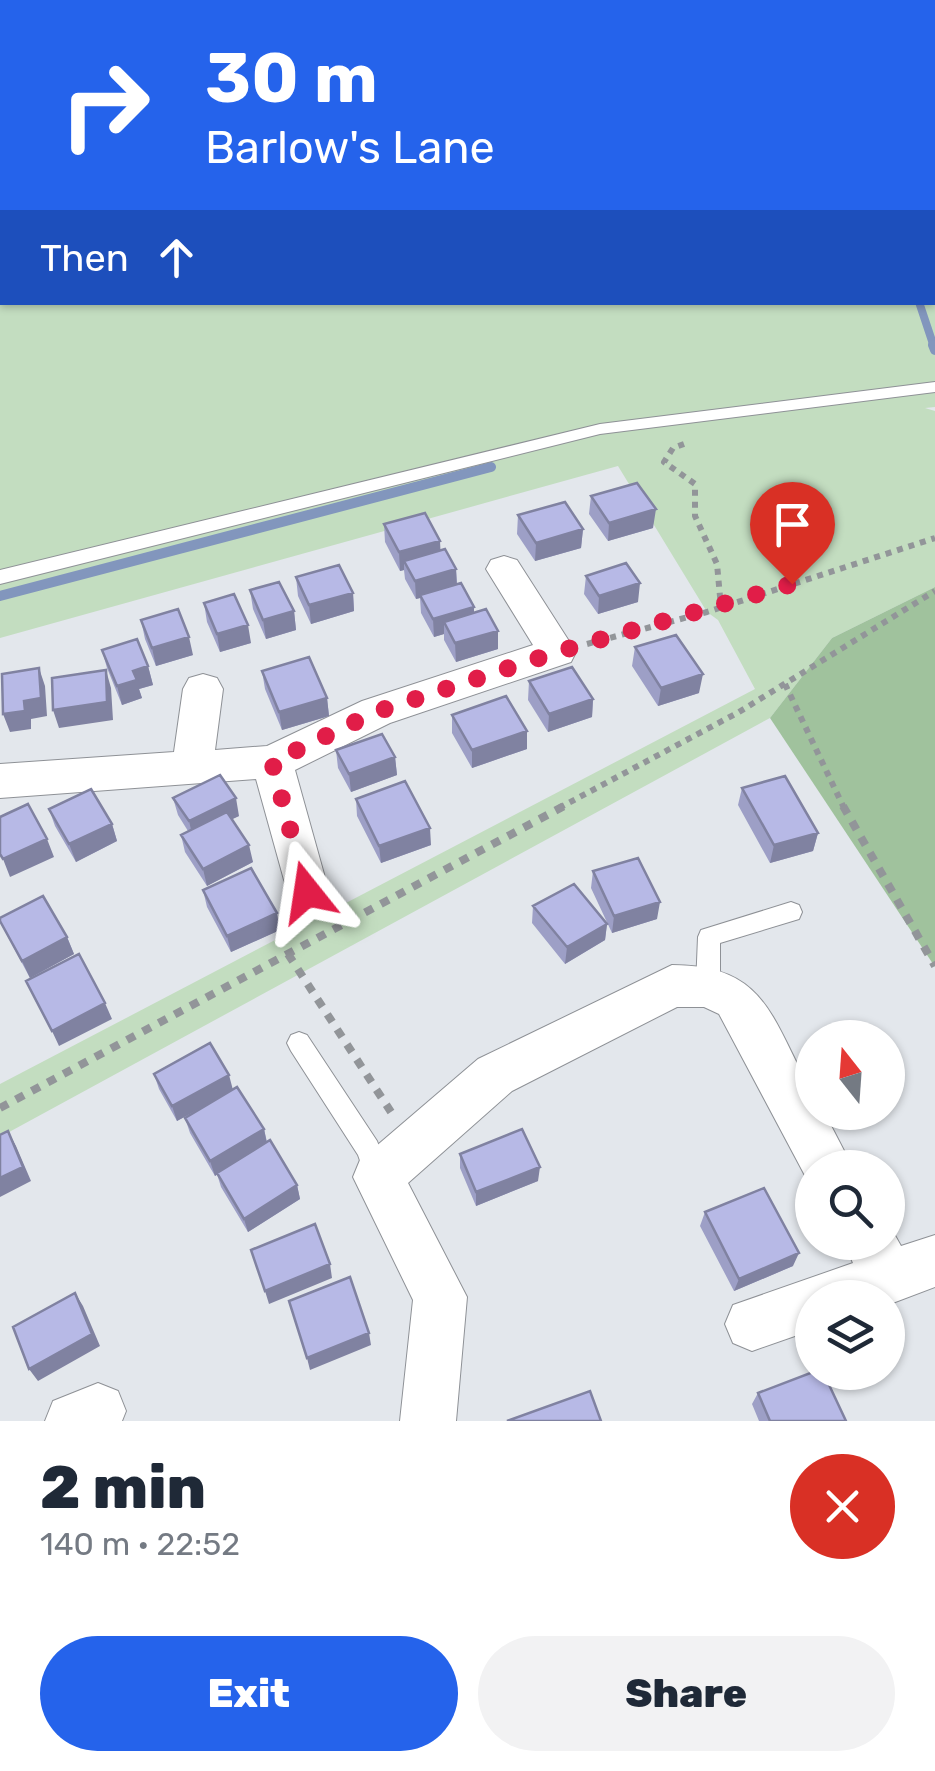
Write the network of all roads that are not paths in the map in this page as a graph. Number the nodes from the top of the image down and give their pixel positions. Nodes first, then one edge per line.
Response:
1 (935, 388) edge
2 (504, 570) dead end
3 (0, 577) edge
4 (203, 690) dead end
5 (272, 762) junction
6 (193, 765) junction
7 (0, 781) edge
8 (307, 892) dead end
9 (792, 912) dead end
10 (708, 986) junction
11 (299, 1043) dead end
12 (818, 1150) edge
13 (378, 1177) junction
14 (898, 1260) edge
15 (862, 1280) edge
16 (795, 1310) edge
17 (752, 1324) dead end
18 (428, 1421) edge

1 - 3 lane
2 - 5 street
4 - 6 street
5 - 6 street
5 - 8 street
6 - 7 street
9 - 10 lane
10 - 12 street
10 - 13 street
11 - 13 lane
13 - 18 street
14 - 15 street
16 - 17 street

